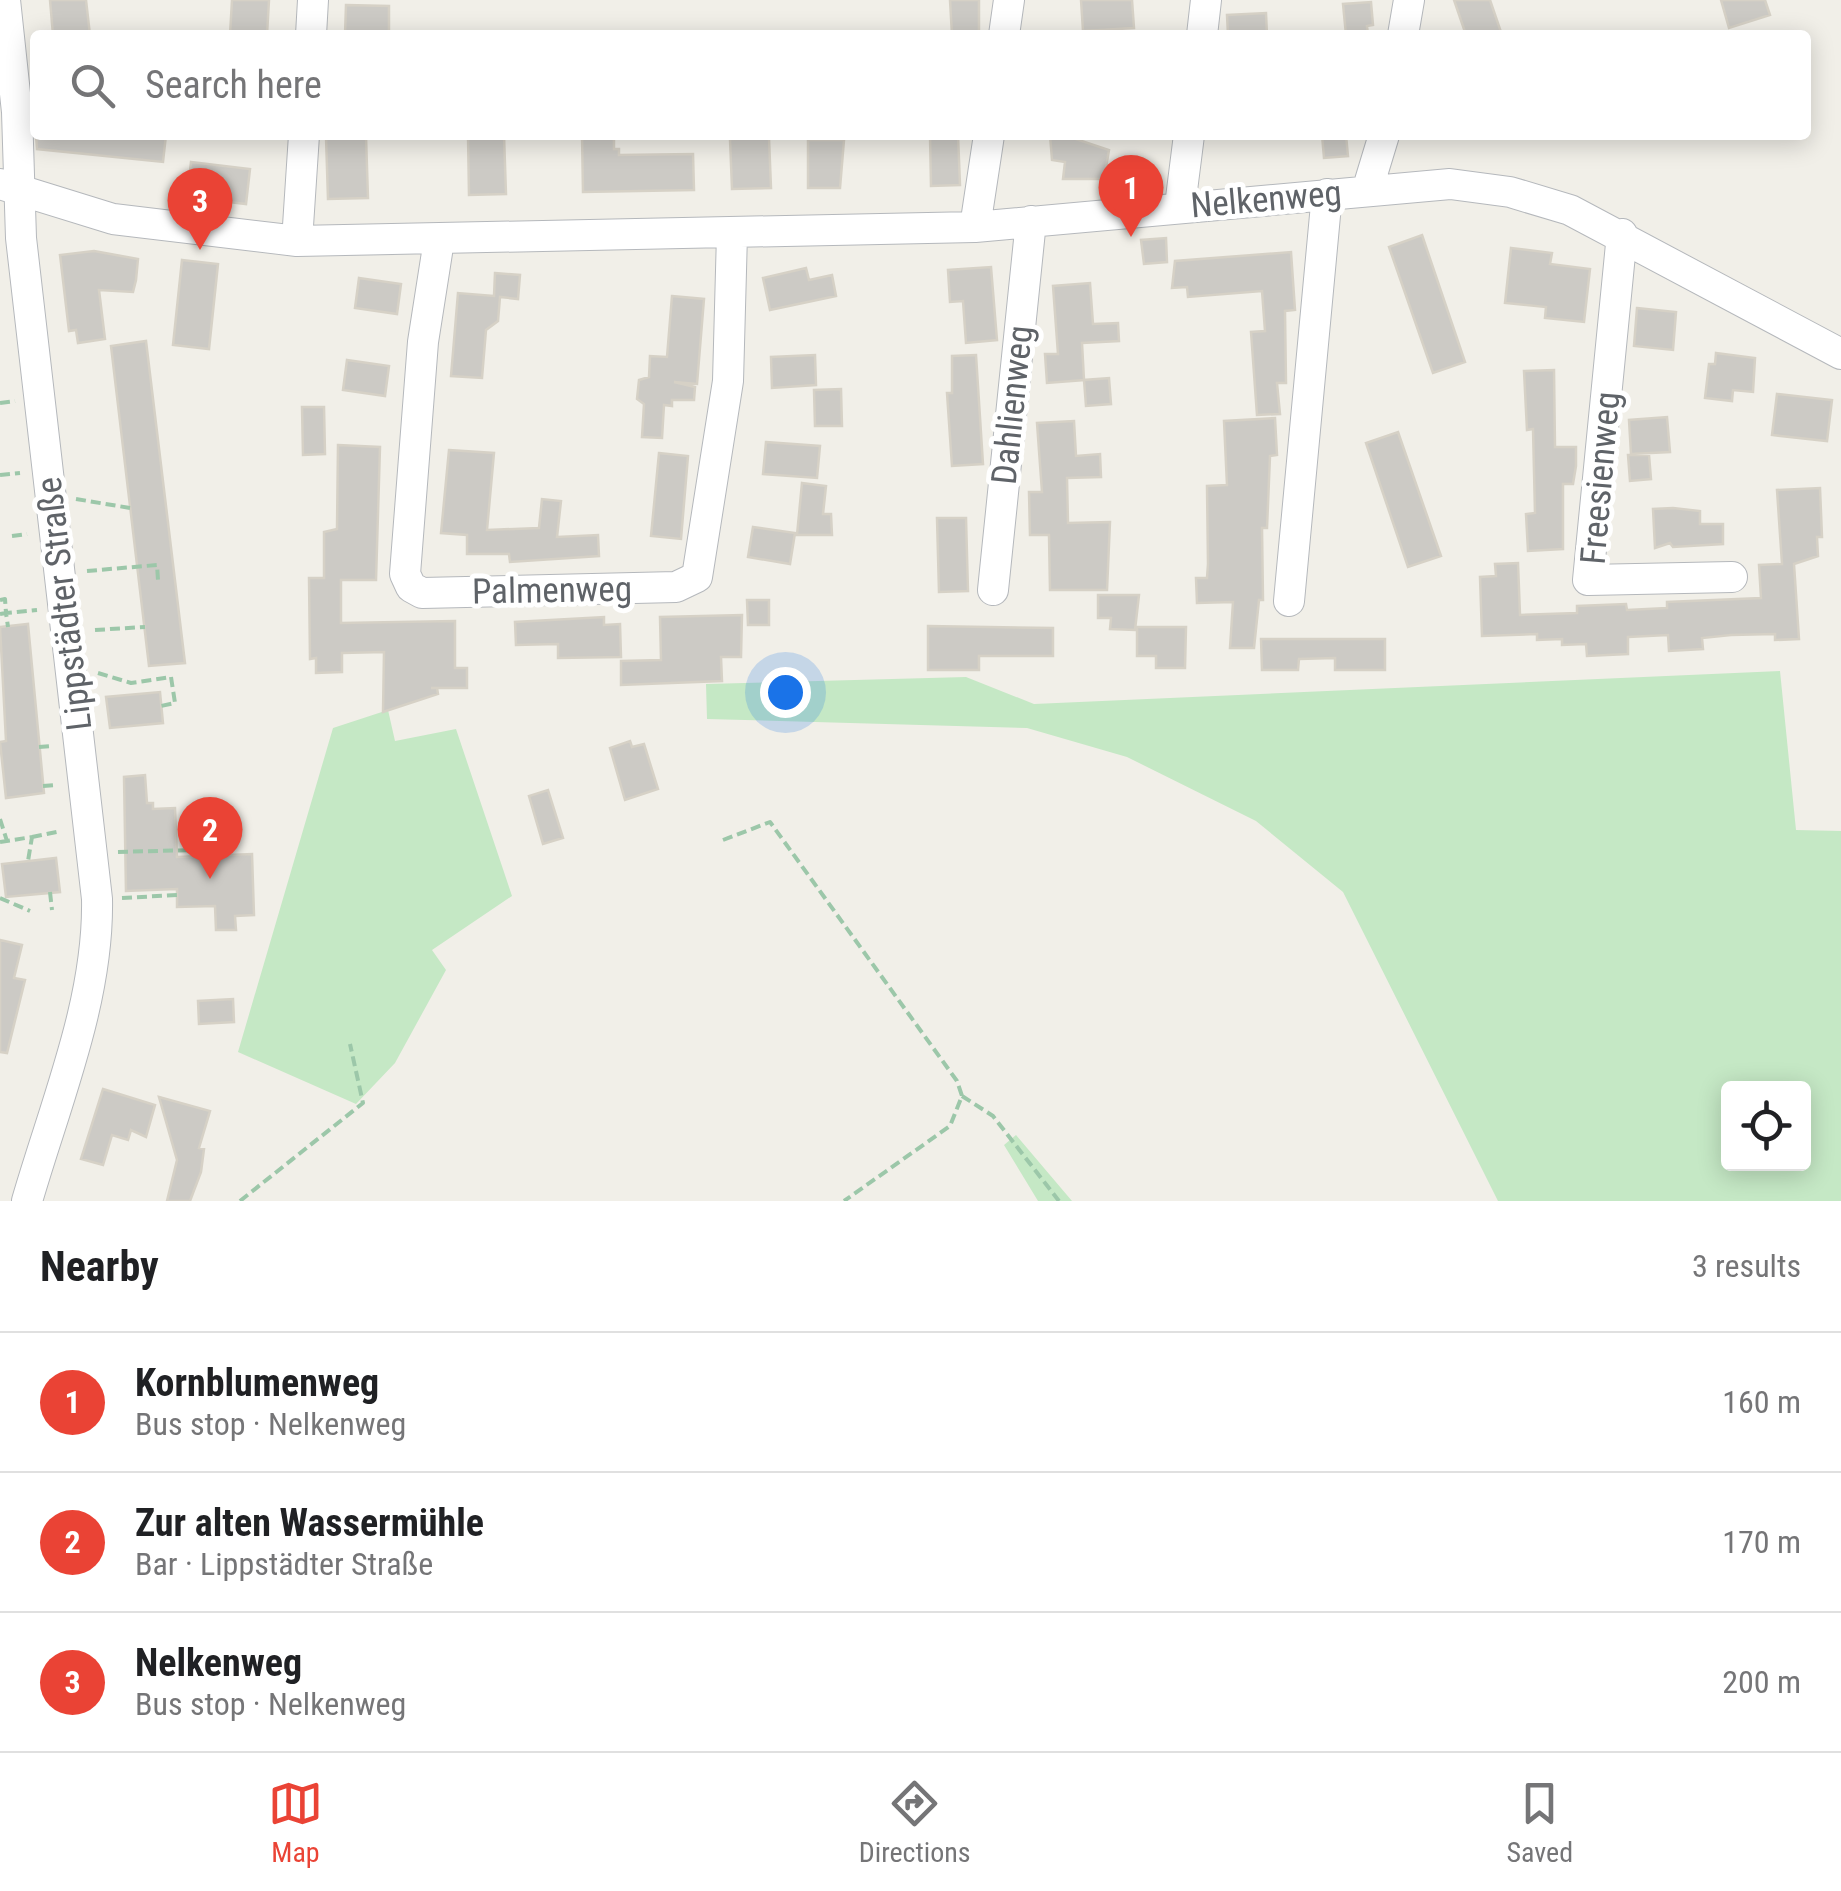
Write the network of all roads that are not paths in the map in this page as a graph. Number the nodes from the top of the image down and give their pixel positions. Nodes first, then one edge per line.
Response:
1 (6, 0) edge
2 (313, 0) edge
3 (1009, 0) edge
4 (1206, 0) edge
5 (1409, 0) edge
6 (310, 30) edge
7 (1005, 30) edge
8 (1203, 30) edge
9 (1403, 30) edge
10 (304, 140) edge
11 (988, 140) edge
12 (1188, 140) edge
13 (1382, 140) edge
14 (10, 187) edge
15 (1367, 191) junction
16 (1327, 194) junction
17 (1180, 206) junction
18 (1031, 221) junction
19 (975, 227) junction
20 (732, 234) junction
21 (1622, 234) junction
22 (439, 240) junction
23 (297, 241) junction
24 (1841, 354) edge
25 (1732, 577) dead end
26 (993, 590) dead end
27 (1289, 601) dead end
28 (27, 1201) edge

1 - 14 street, Lippstädter Straße
2 - 6 street
3 - 7 street
4 - 8 street
5 - 9 street
10 - 23 street
11 - 19 street
12 - 17 street
13 - 15 street
14 - 23 street, Nelkenweg
14 - 28 street, Lippstädter Straße
15 - 16 street, Nelkenweg
15 - 21 street, Nelkenweg
16 - 17 street, Nelkenweg
16 - 27 street
17 - 18 street, Nelkenweg
18 - 19 street, Nelkenweg
18 - 26 street, Dahlienweg
19 - 20 street, Nelkenweg
20 - 22 street, Nelkenweg
20 - 22 street, Palmenweg
21 - 24 street, Nelkenweg
21 - 25 street, Freesienweg
22 - 23 street, Nelkenweg

